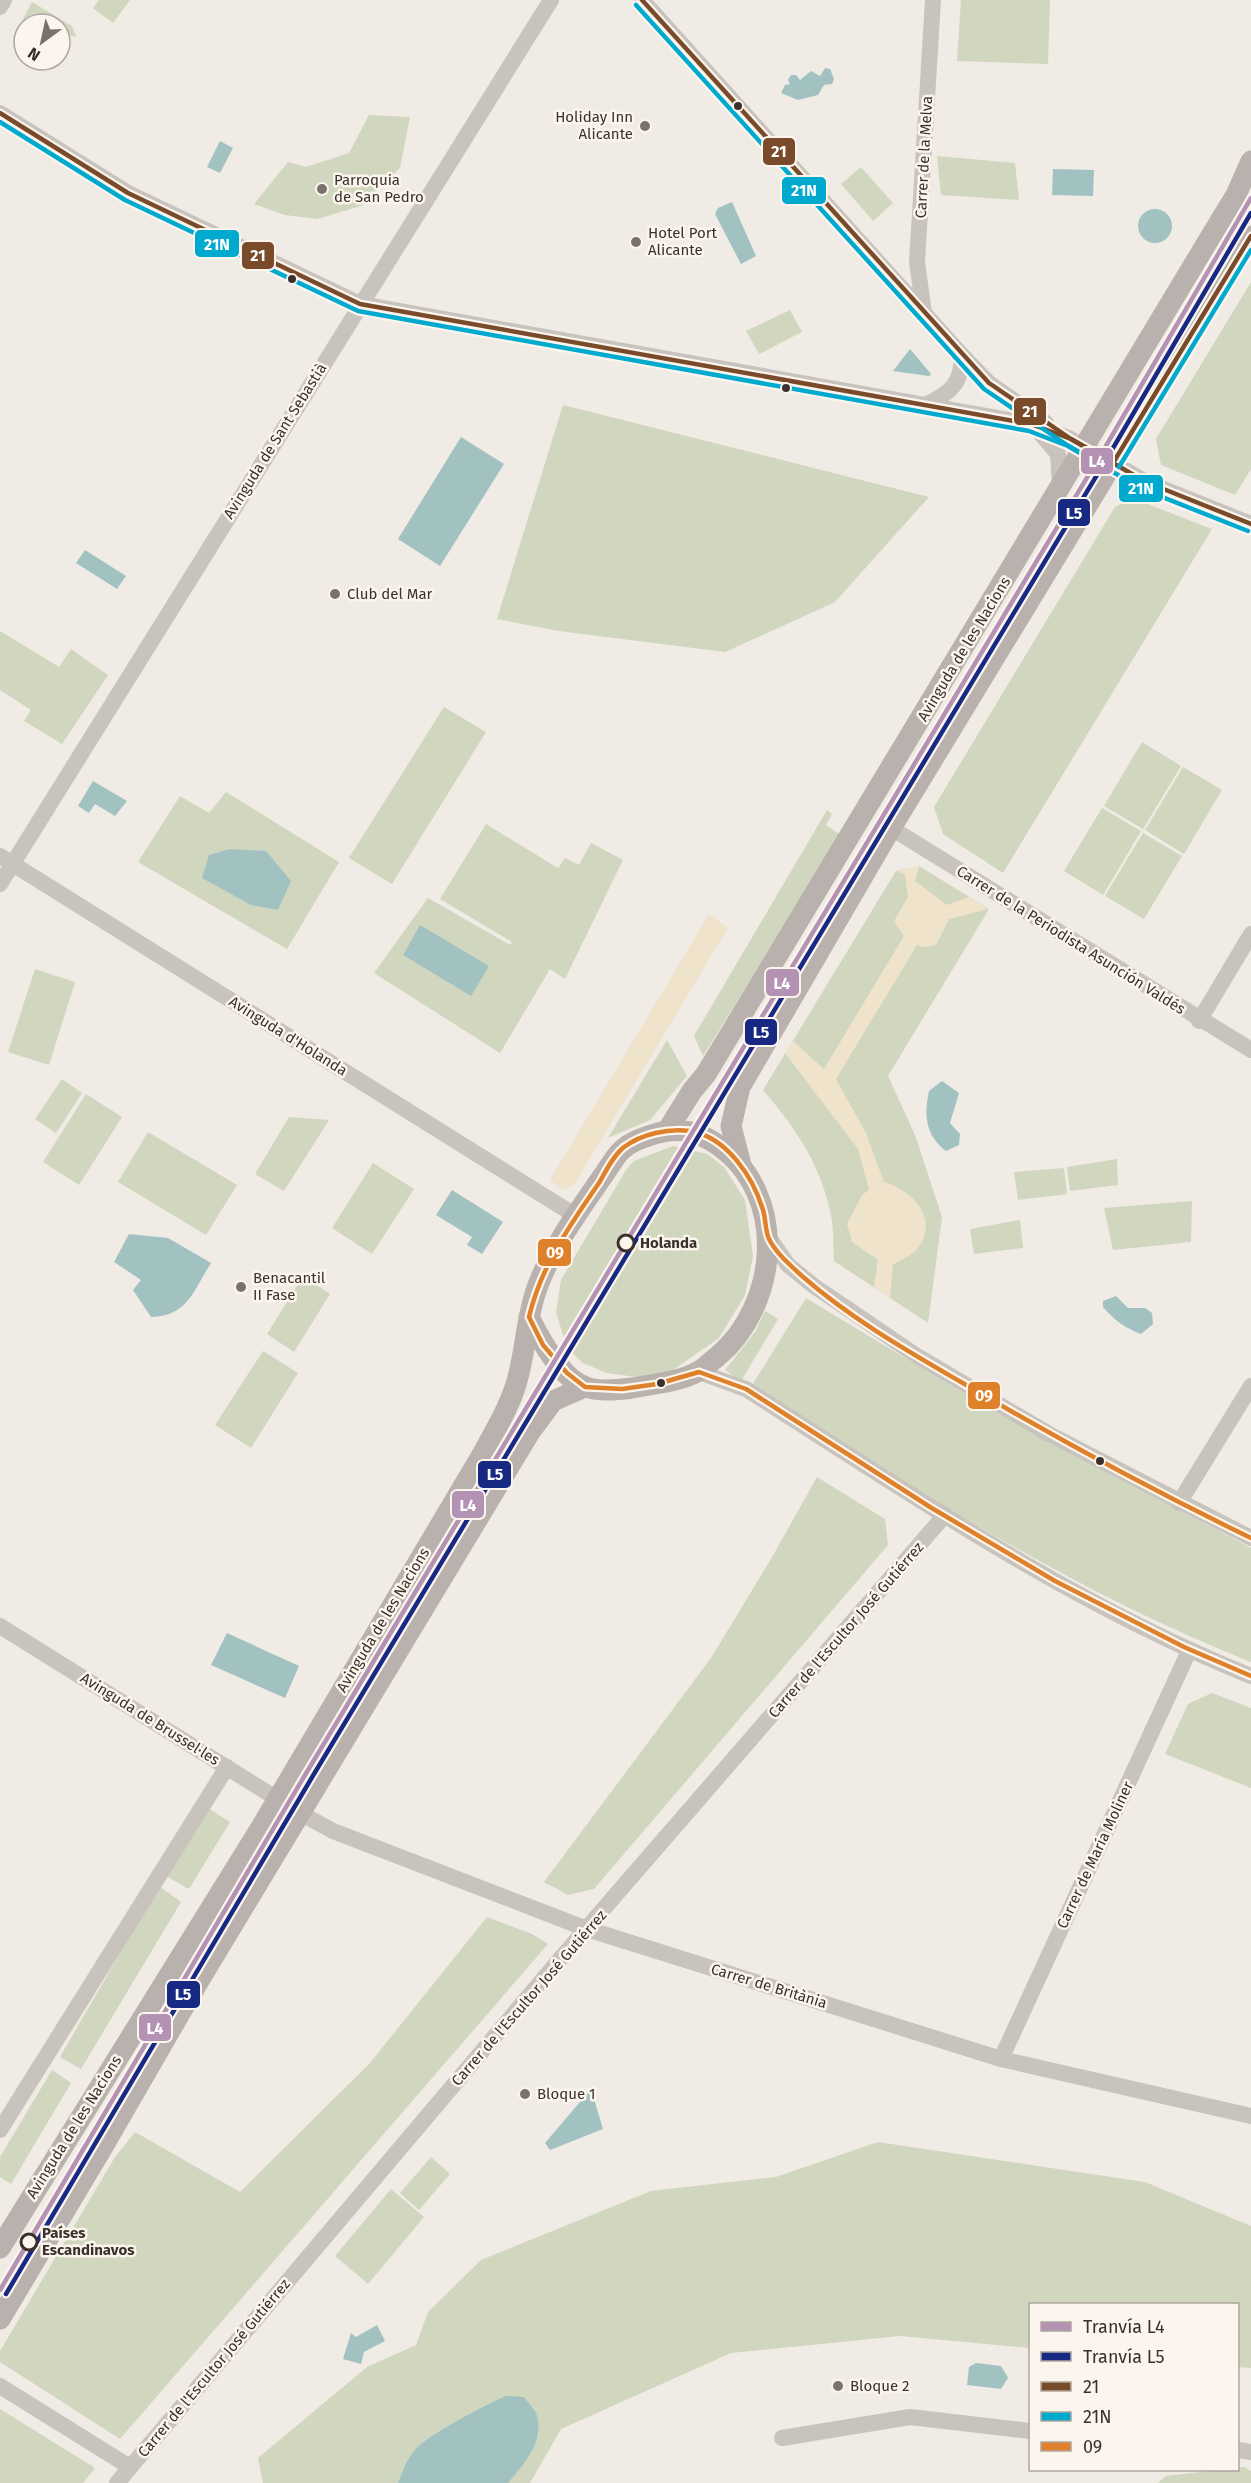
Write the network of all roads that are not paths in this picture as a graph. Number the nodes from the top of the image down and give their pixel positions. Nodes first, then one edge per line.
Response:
1 (4, 0) edge
2 (551, 0) edge
3 (642, 0) edge
4 (933, 0) edge
5 (0, 7) edge
6 (0, 113) edge
7 (1251, 161) edge
8 (1251, 236) edge
9 (360, 304) junction
10 (924, 313) junction
11 (961, 354) junction
12 (925, 405) junction
13 (1031, 423) junction
14 (1077, 442) junction
15 (1113, 463) junction
16 (1060, 489) junction
17 (1251, 524) edge
18 (891, 828) junction
19 (6, 860) edge
20 (0, 885) edge
21 (1251, 934) edge
22 (1199, 1021) junction
23 (1251, 1050) edge
24 (667, 1131) junction
25 (741, 1166) junction
26 (576, 1216) junction
27 (768, 1236) junction
28 (529, 1317) junction
29 (699, 1372) junction
30 (1251, 1386) edge
31 (585, 1387) junction
32 (1179, 1503) junction
33 (945, 1515) junction
34 (1251, 1538) edge
35 (0, 1626) edge
36 (1189, 1651) junction
37 (1251, 1676) edge
38 (227, 1767) junction
39 (277, 1799) junction
40 (300, 1813) junction
41 (587, 1929) junction
42 (1001, 2059) junction
43 (1251, 2116) edge
44 (0, 2130) edge
45 (0, 2248) edge
46 (0, 2319) edge
47 (0, 2386) edge
48 (1029, 2431) edge
49 (782, 2438) dead end
50 (130, 2466) junction
51 (117, 2483) edge

1 - 5 street
2 - 9 street, Avinguda de Sant Sebastià
3 - 10 street
4 - 10 street, Carrer de la Melva
6 - 9 street
7 - 14 main road, Avinguda de les Nacions
8 - 15 main road, Avinguda de les Nacions
9 - 12 street
9 - 19 street, Avinguda de Sant Sebastià
10 - 11 street
11 - 12 street
11 - 14 street
12 - 13 street
13 - 14 street
13 - 16 street
14 - 15 street
14 - 16 main road, Avinguda de les Nacions
15 - 17 street
15 - 18 main road, Avinguda de les Nacions
16 - 24 main road, Avinguda de les Nacions
18 - 22 street, Carrer de la Periodista Asunción Valdés
18 - 25 main road, Avinguda de les Nacions
19 - 20 street, Avinguda de Sant Sebastià
19 - 26 street, Avinguda d'Holanda
21 - 22 street
22 - 23 street, Carrer de la Periodista Asunción Valdés
24 - 25 main road
24 - 26 main road, Avinguda de les Nacions
25 - 27 main road
26 - 28 main road, Avinguda de les Nacions
27 - 29 main road
27 - 32 street
28 - 31 main road
28 - 39 main road, Avinguda de les Nacions
29 - 31 main road
29 - 33 street
30 - 32 street
31 - 40 main road, Avinguda de les Nacions
32 - 34 street
33 - 36 street
33 - 41 street, Carrer de l'Escultor José Gutiérrez
35 - 38 street, Avinguda de Brussel·les
36 - 37 street
36 - 42 street, Carrer de María Moliner
38 - 39 street, Avinguda de Brussel·les
38 - 44 street
39 - 40 street, Avinguda de Brussel·les
39 - 45 main road, Avinguda de les Nacions
40 - 41 street, Carrer de Britània
40 - 46 main road, Avinguda de les Nacions
41 - 42 street, Carrer de Britània
41 - 50 street, Carrer de l'Escultor José Gutiérrez
42 - 43 street, Carrer de Britània
47 - 50 street
48 - 49 street
50 - 51 street, Carrer de l'Escultor José Gutiérrez

